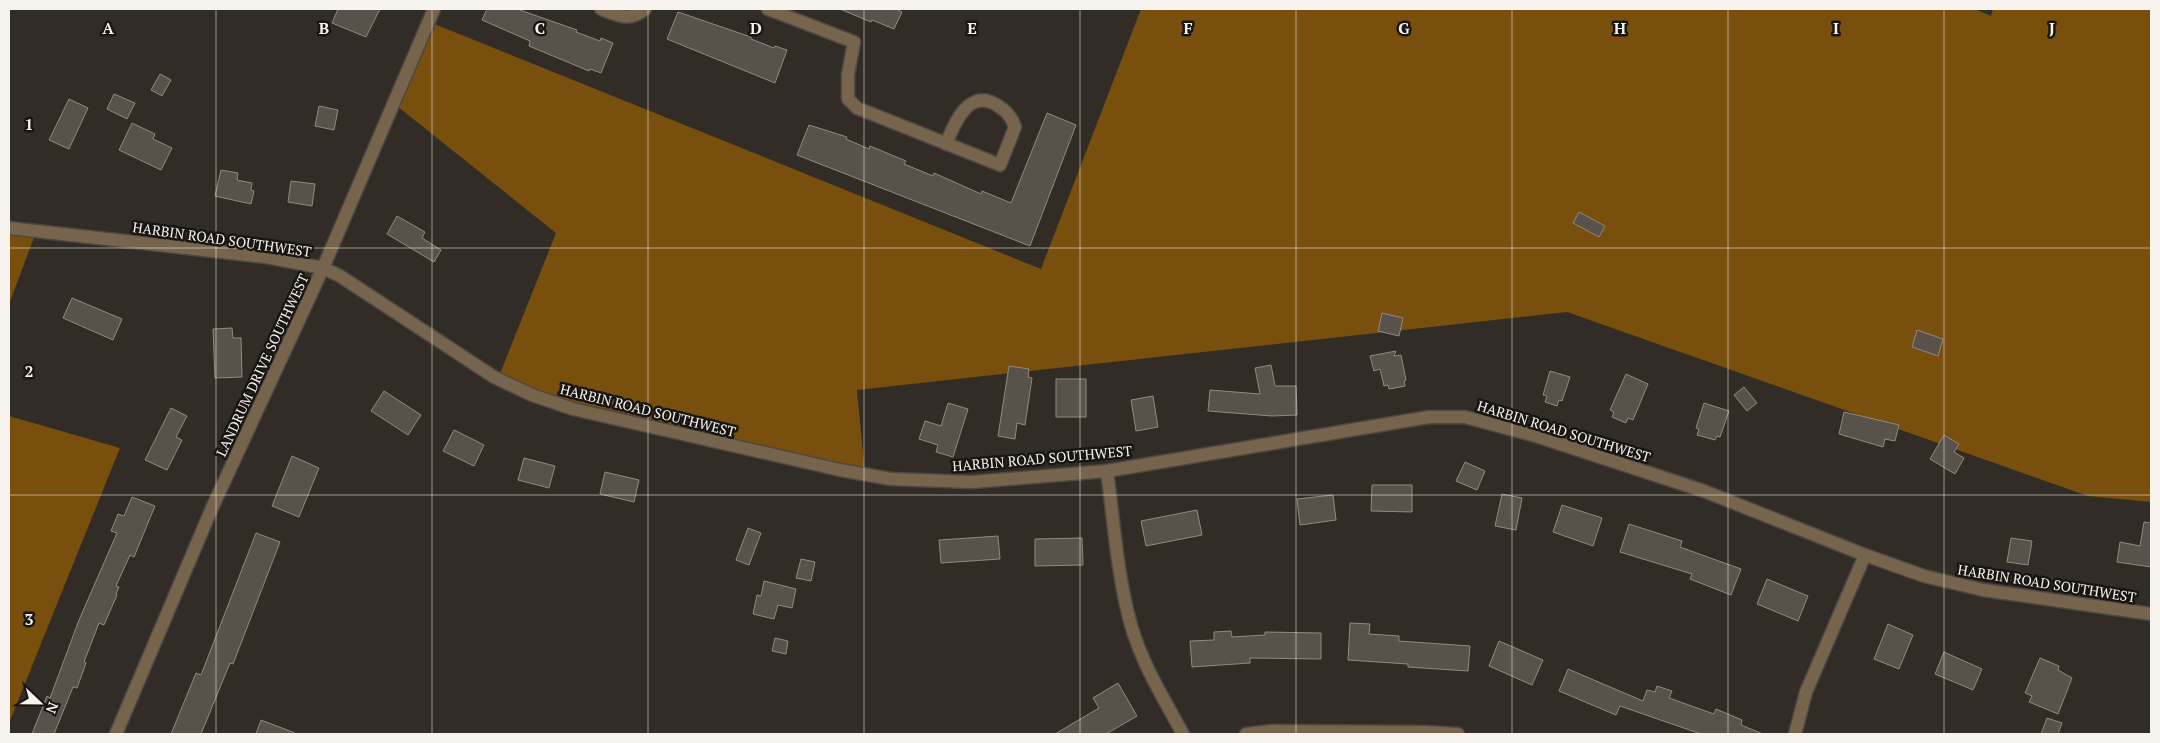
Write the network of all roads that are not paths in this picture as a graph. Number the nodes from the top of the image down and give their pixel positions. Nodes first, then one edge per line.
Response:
1 (434, 9) edge
2 (601, 9) edge
3 (645, 9) edge
4 (768, 9) edge
5 (946, 144) junction
6 (9, 228) edge
7 (323, 268) junction
8 (1107, 471) junction
9 (1865, 555) junction
10 (2151, 614) edge
11 (116, 734) edge
12 (1183, 734) edge
13 (1246, 734) edge
14 (1458, 734) edge
15 (1795, 734) edge

1 - 7 street, LANDRUM DRIVE SOUTHWEST
2 - 3 street
4 - 5 street
5 - 5 street
6 - 7 street, HARBIN ROAD SOUTHWEST
7 - 8 street, HARBIN ROAD SOUTHWEST
7 - 11 street, LANDRUM DRIVE SOUTHWEST
8 - 9 street, HARBIN ROAD SOUTHWEST
8 - 12 street
9 - 10 street, HARBIN ROAD SOUTHWEST
9 - 15 street
13 - 14 street

